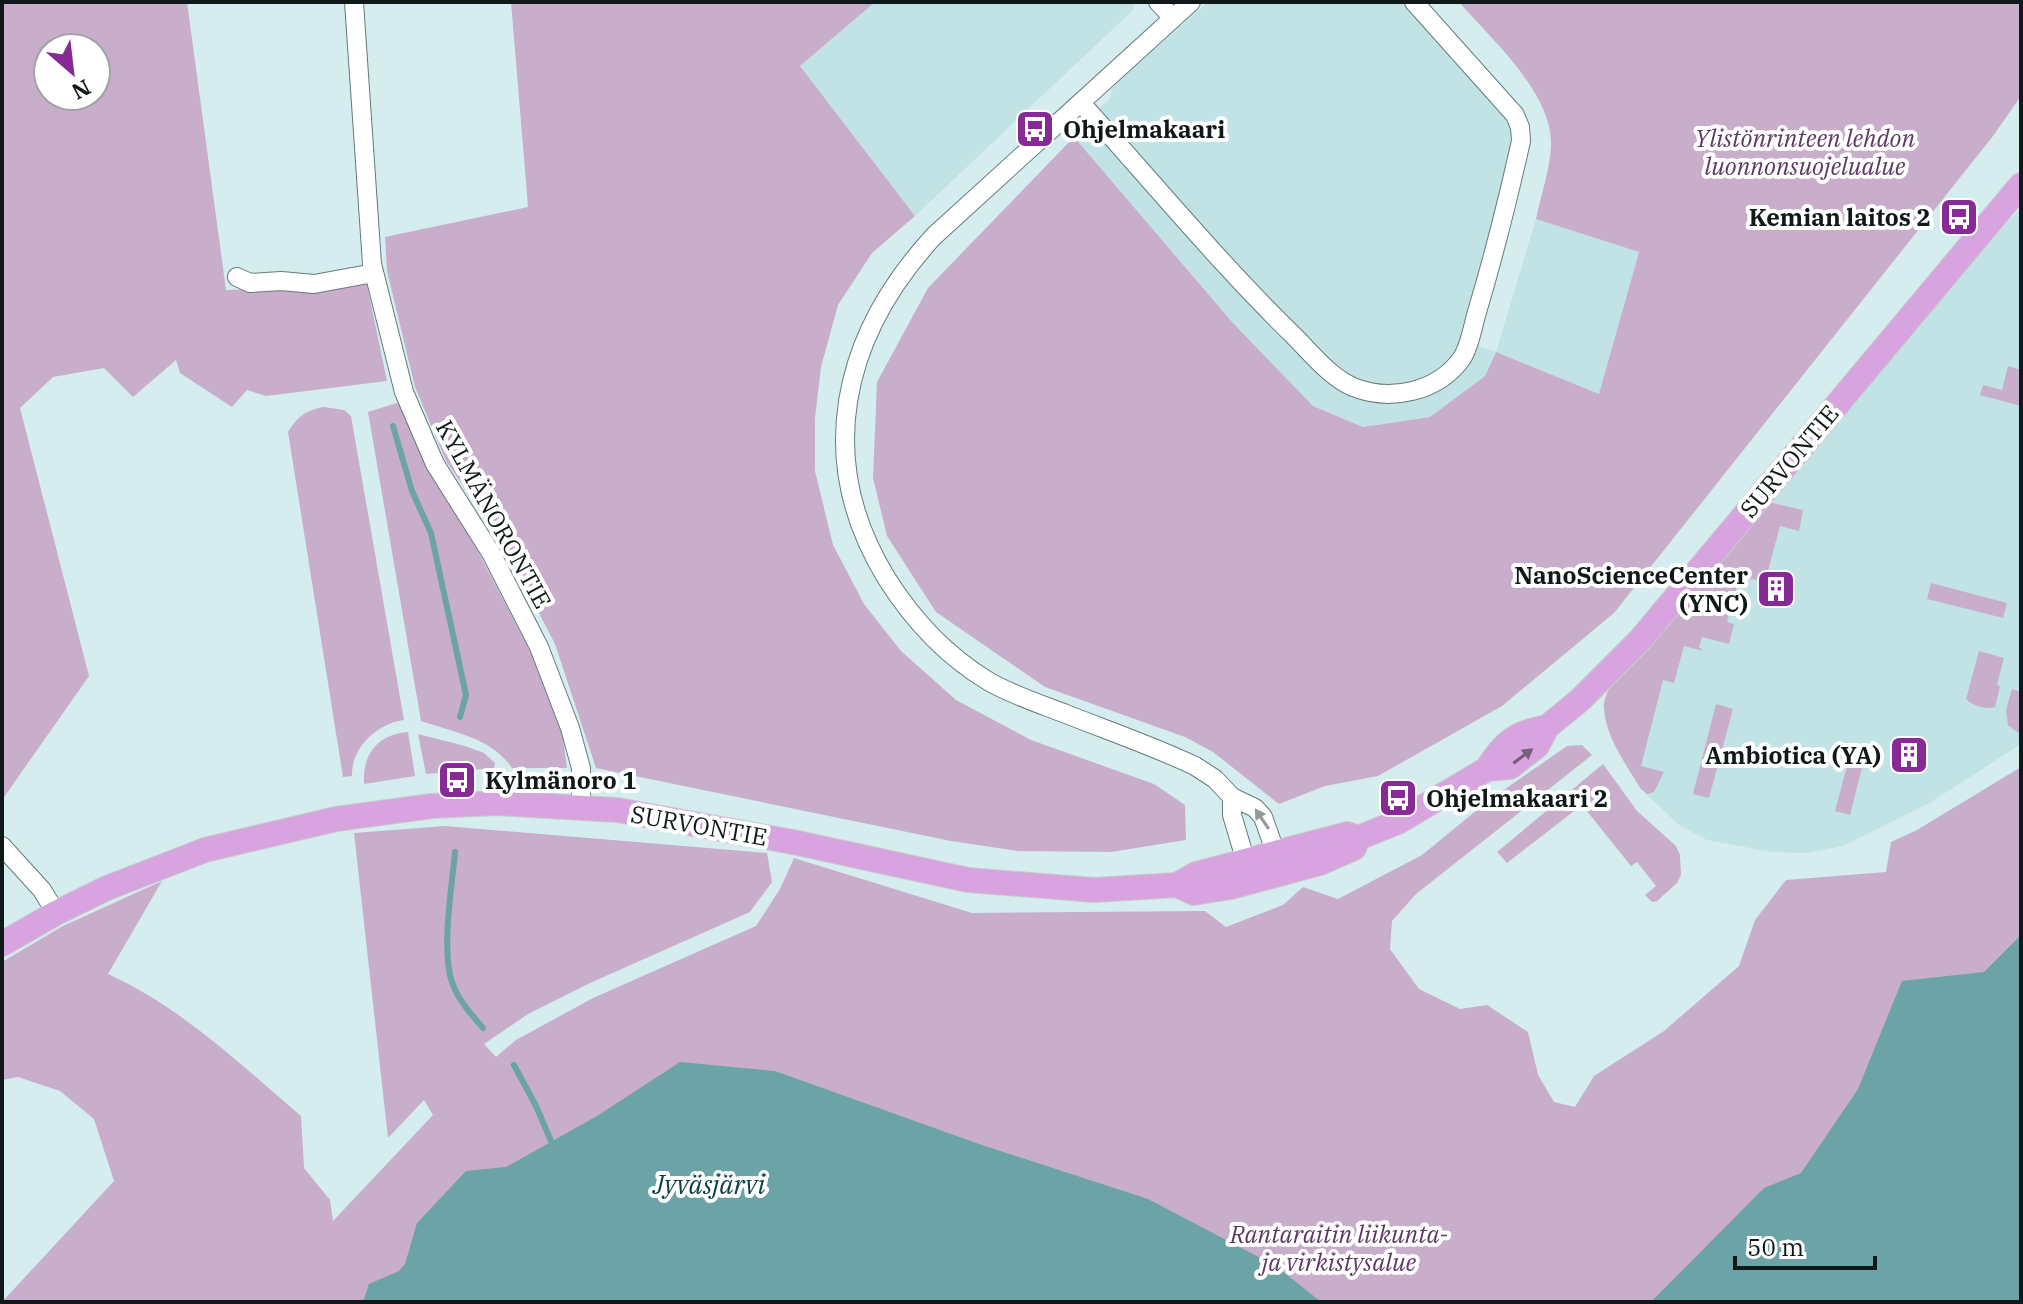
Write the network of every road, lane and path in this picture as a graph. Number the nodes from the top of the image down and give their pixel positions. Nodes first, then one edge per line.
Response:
1 (354, 2) edge
2 (1158, 2) edge
3 (1191, 2) edge
4 (1414, 2) edge
5 (1173, 18) junction
6 (1081, 103) junction
7 (2021, 185) edge
8 (374, 273) junction
9 (237, 277) dead end
10 (1232, 797) junction
11 (581, 806) junction
12 (2, 846) edge
13 (1279, 864) junction
14 (1248, 871) junction
15 (56, 913) junction
16 (2, 944) edge

1 - 8 street, KYLMÄNORONTIE
2 - 5 street
3 - 5 street
4 - 6 street
5 - 6 street
6 - 10 street
7 - 13 main road, SURVONTIE
8 - 9 street
8 - 11 street, KYLMÄNORONTIE
13 -> 10 street
10 - 14 street
11 - 14 main road, SURVONTIE
11 - 15 main road, SURVONTIE
12 - 15 street
13 - 14 main road, SURVONTIE
15 - 16 main road, SURVONTIE

